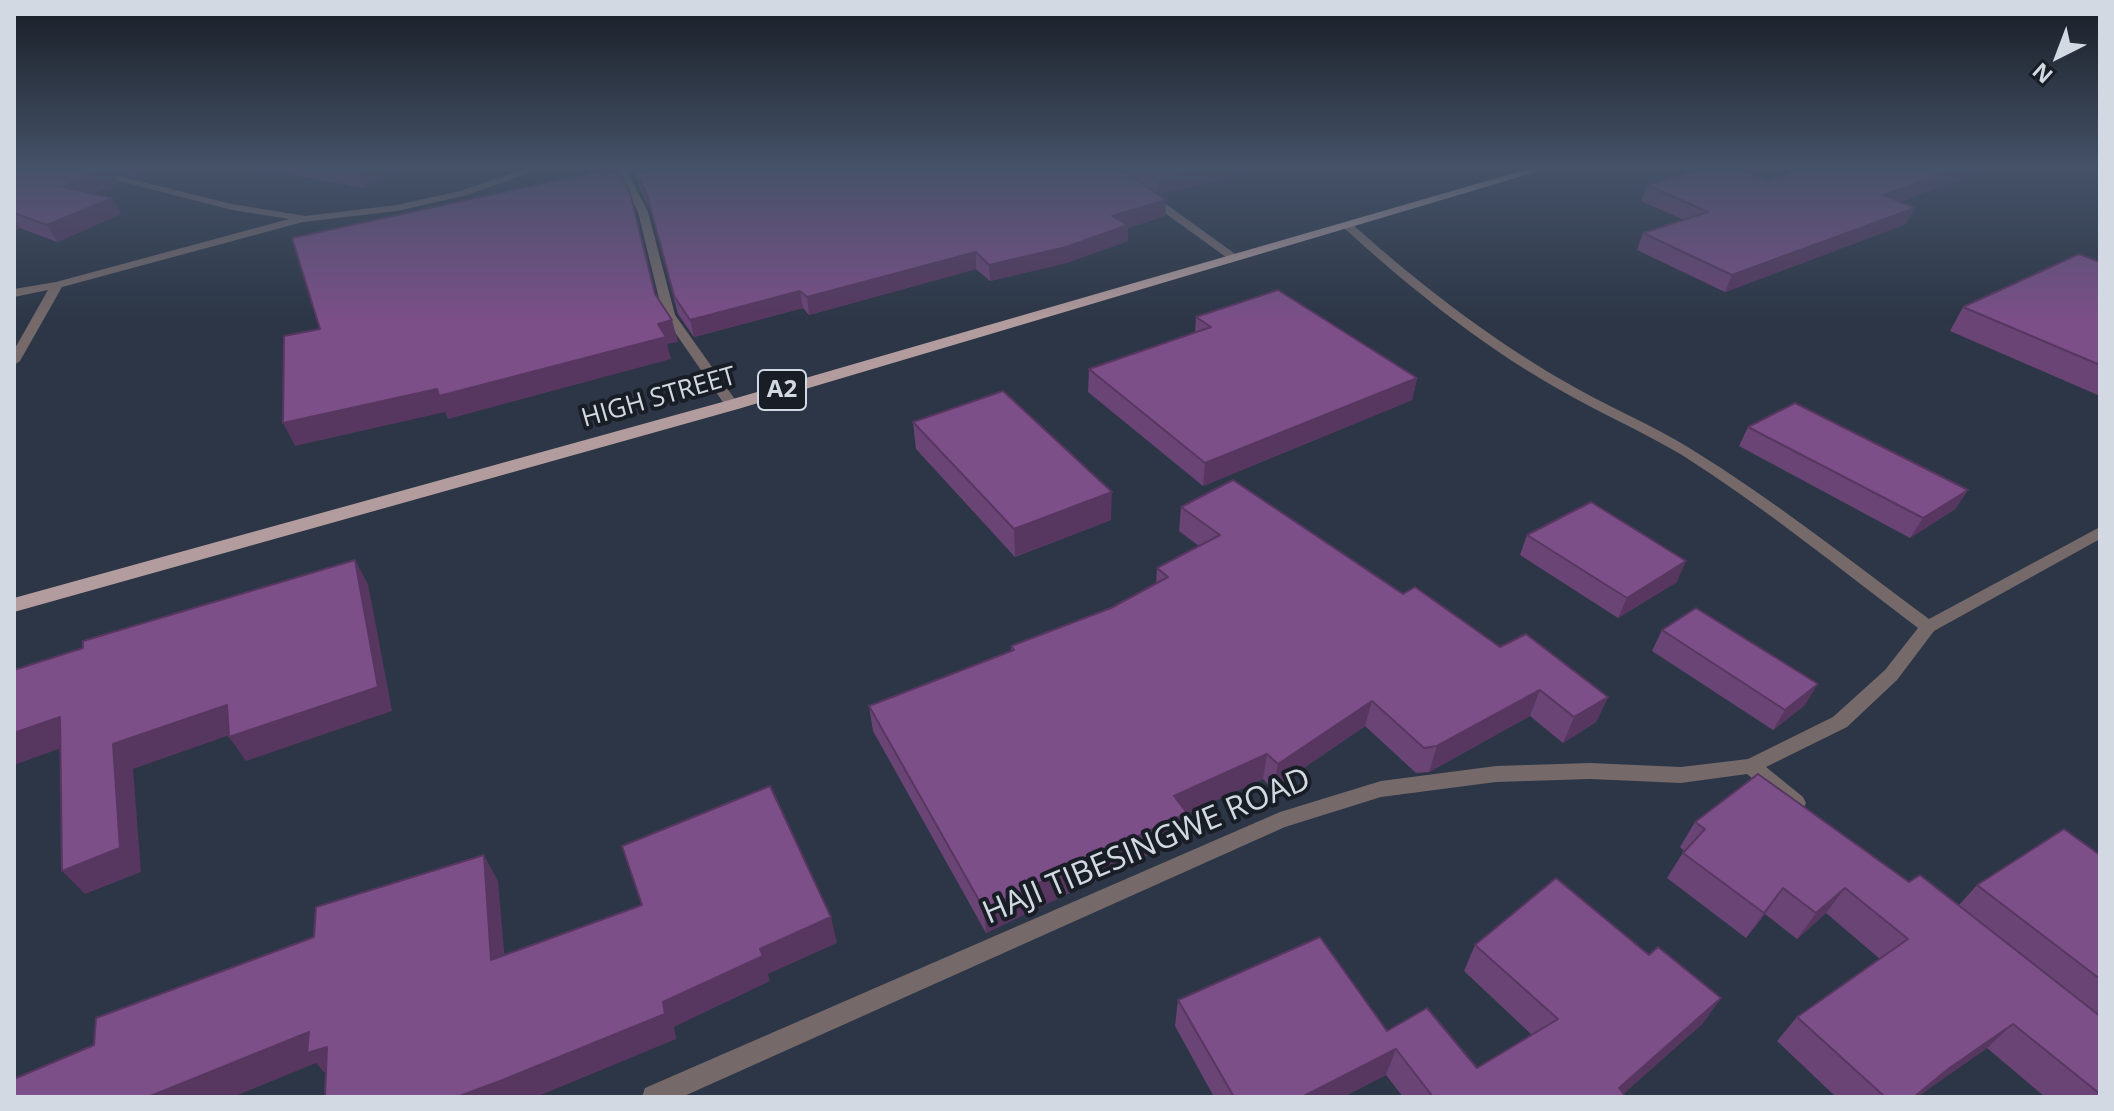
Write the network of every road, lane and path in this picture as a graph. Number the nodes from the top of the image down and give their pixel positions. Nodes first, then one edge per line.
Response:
1 (305, 219) edge
2 (645, 219) edge
3 (1179, 219) edge
4 (1372, 219) edge
5 (1348, 226) junction
6 (1234, 258) junction
7 (57, 285) junction
8 (14, 293) edge
9 (14, 361) edge
10 (732, 405) junction
11 (2100, 532) edge
12 (14, 605) edge
13 (1928, 627) junction
14 (1751, 766) junction
15 (1813, 816) edge
16 (654, 1097) edge

1 - 7 street
2 - 10 street
3 - 6 street
4 - 5 main road, HIGH STREET / A2
5 - 6 main road, HIGH STREET / A2
5 - 13 street
6 - 10 main road, HIGH STREET / A2
7 - 8 street
7 - 9 street
10 - 12 main road, HIGH STREET / A2
11 - 13 street
13 - 14 street, HAJI TIBESINGWE ROAD
14 - 15 street
14 - 16 street, HAJI TIBESINGWE ROAD

